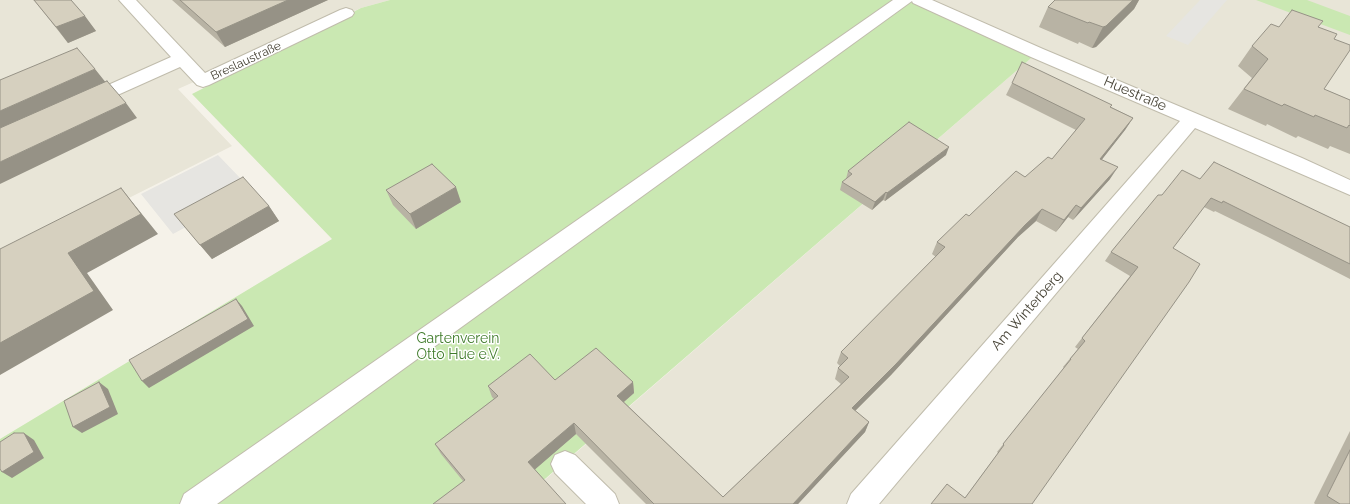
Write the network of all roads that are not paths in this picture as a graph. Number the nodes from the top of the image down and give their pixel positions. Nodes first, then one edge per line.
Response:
1 (127, 0) edge
2 (904, 0) edge
3 (919, 0) edge
4 (346, 13) dead end
5 (182, 59) junction
6 (73, 108) edge
7 (1192, 119) junction
8 (1350, 188) edge
9 (565, 464) dead end
10 (194, 504) edge
11 (604, 504) edge
12 (861, 504) edge

1 - 5 street, Breslaustraße
2 - 10 street
3 - 7 street, Huestraße
4 - 5 street, Breslaustraße
5 - 6 street
7 - 8 street, Huestraße
7 - 12 street, Am Winterberg
9 - 11 street

